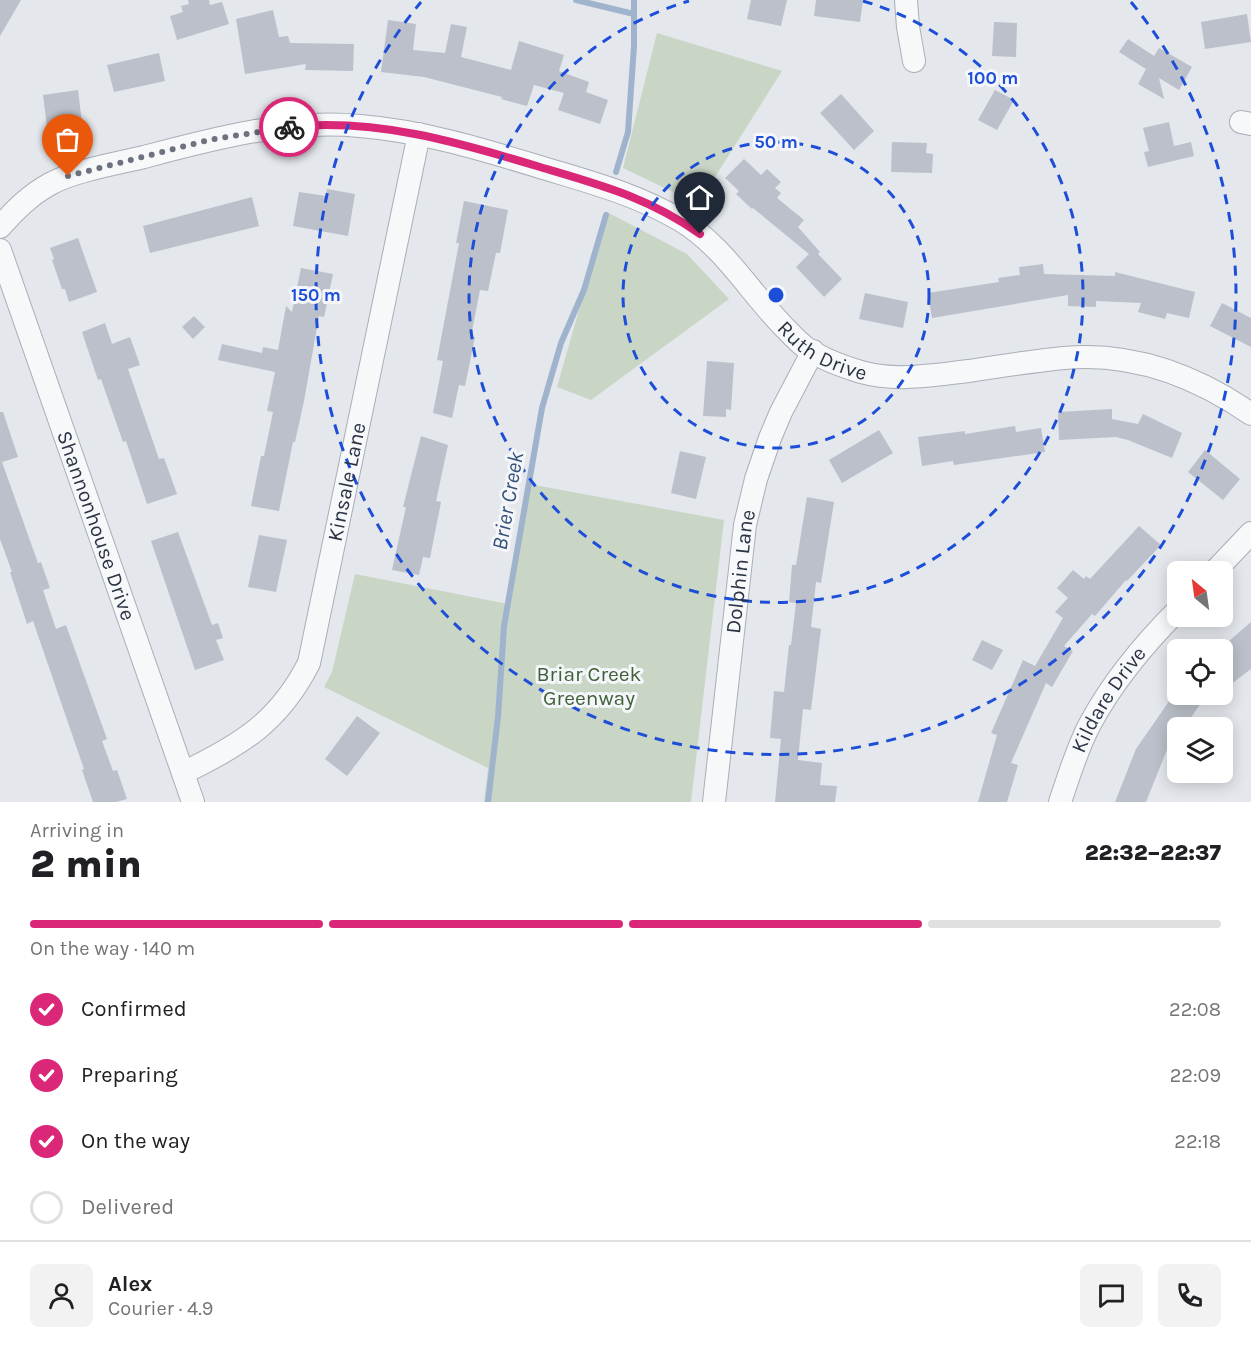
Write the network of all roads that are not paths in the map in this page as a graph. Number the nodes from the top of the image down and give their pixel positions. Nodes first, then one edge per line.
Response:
1 (906, 0) edge
2 (914, 61) dead end
3 (420, 134) junction
4 (0, 226) edge
5 (0, 250) edge
6 (813, 351) junction
7 (1251, 414) edge
8 (1251, 532) edge
9 (1224, 561) edge
10 (1167, 621) edge
11 (183, 773) junction
12 (193, 802) edge
13 (714, 802) edge
14 (1060, 802) edge

1 - 2 street
3 - 4 street, Ruth Drive
3 - 6 street, Ruth Drive
3 - 11 street, Kinsale Lane
5 - 11 street, Shannonhouse Drive
6 - 7 street, Ruth Drive
6 - 13 street, Dolphin Lane
8 - 9 street
10 - 14 street, Kildare Drive
11 - 12 street, Shannonhouse Drive

